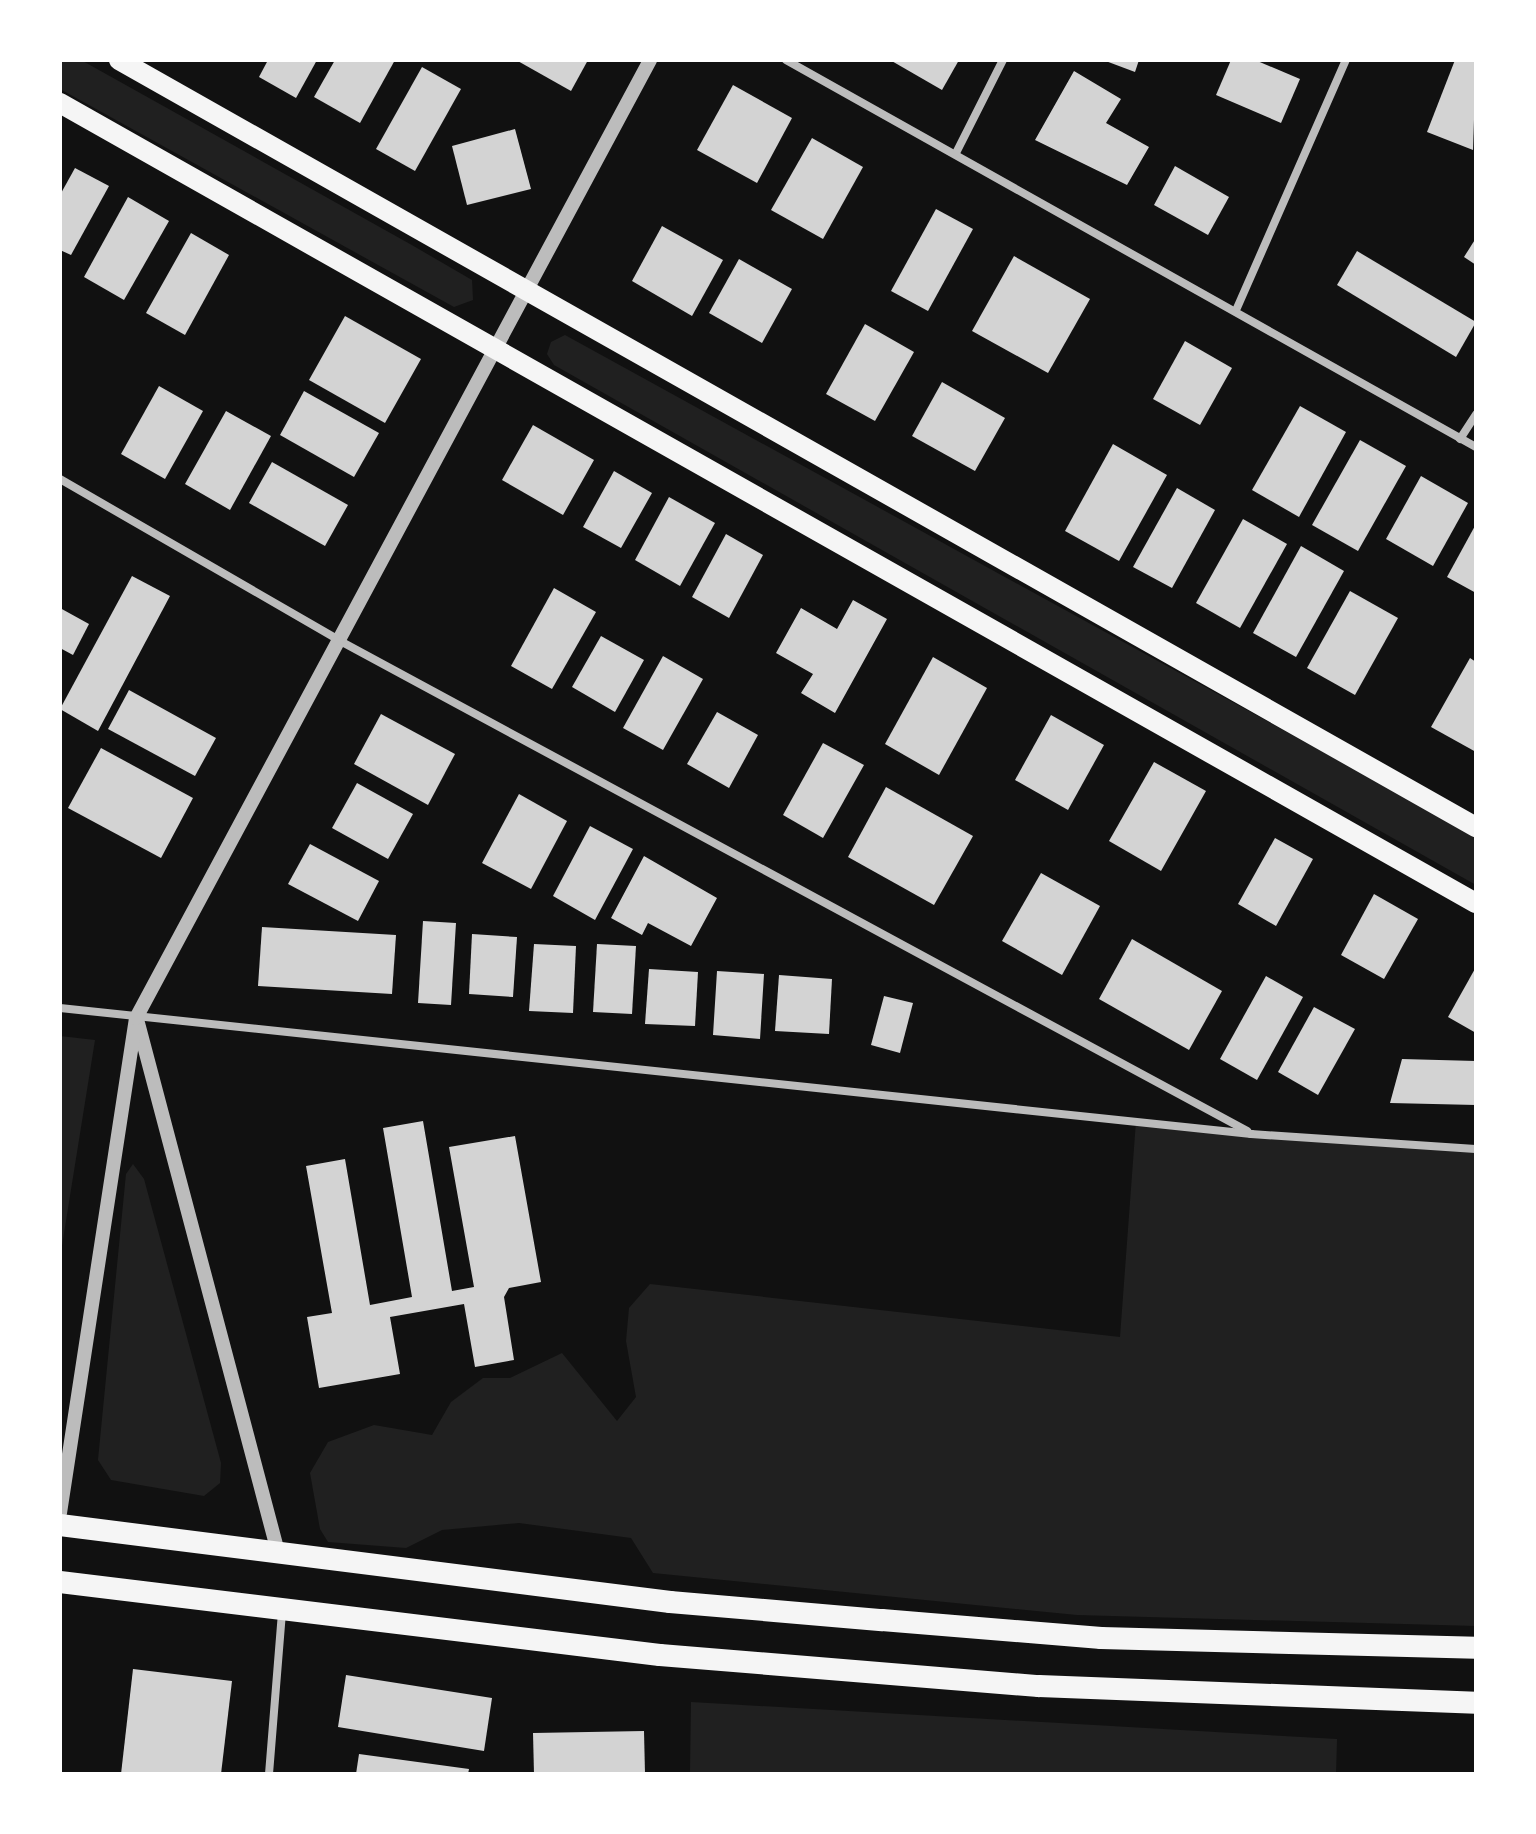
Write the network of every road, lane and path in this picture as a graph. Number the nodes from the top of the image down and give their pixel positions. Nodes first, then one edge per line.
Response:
1 (119, 60) edge
2 (650, 60) edge
3 (786, 60) edge
4 (1003, 60) edge
5 (1346, 60) edge
6 (60, 103) edge
7 (956, 153) junction
8 (531, 291) junction
9 (1237, 308) junction
10 (499, 351) junction
11 (1476, 414) edge
12 (1460, 439) junction
13 (1476, 447) edge
14 (60, 479) edge
15 (338, 637) junction
16 (1476, 827) edge
17 (1476, 903) edge
18 (60, 1008) edge
19 (136, 1018) junction
20 (1251, 1134) junction
21 (1476, 1149) edge
22 (60, 1513) edge
23 (60, 1525) edge
24 (278, 1552) junction
25 (60, 1582) edge
26 (282, 1613) junction
27 (1476, 1648) edge
28 (1476, 1703) edge
29 (269, 1774) edge

1 - 8 main road
2 - 8 street
3 - 7 street
4 - 7 street
5 - 9 street
6 - 10 main road
7 - 9 street
8 - 10 street
8 - 16 main road
9 - 12 street
10 - 15 street
10 - 17 main road
11 - 12 street
12 - 13 street
14 - 15 street
15 - 19 street
15 - 20 street
18 - 19 street
19 - 20 street
19 - 22 street
19 - 24 street
20 - 21 street
23 - 24 highway
24 - 27 highway
25 - 26 highway
26 - 28 highway
26 - 29 street

